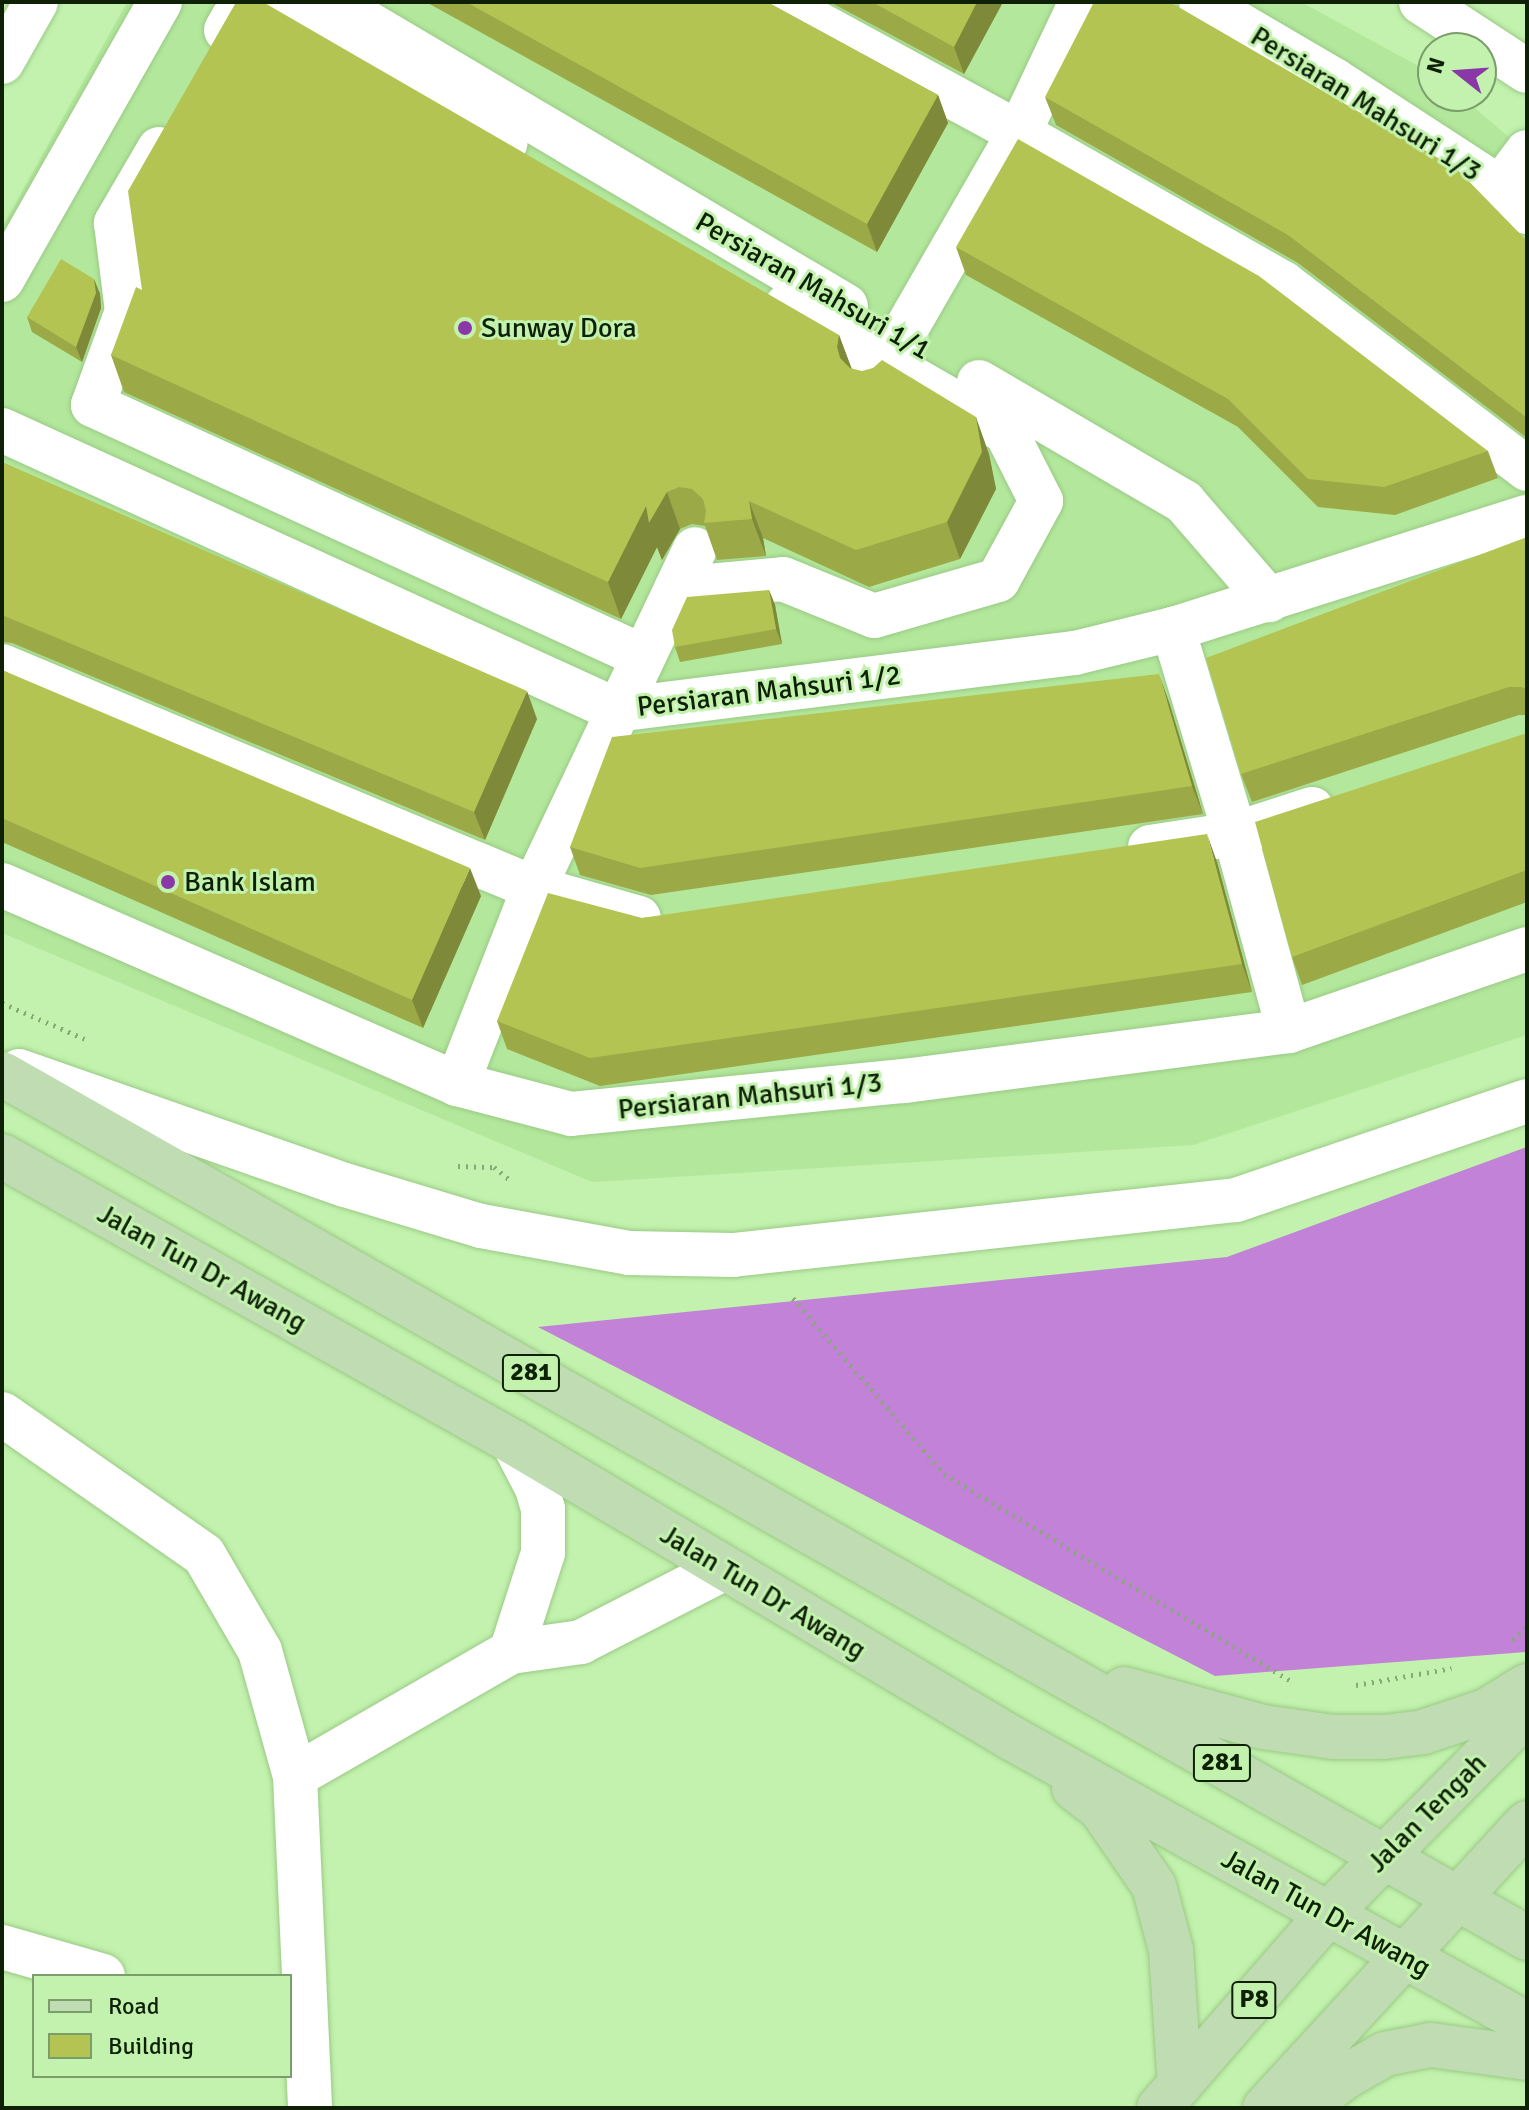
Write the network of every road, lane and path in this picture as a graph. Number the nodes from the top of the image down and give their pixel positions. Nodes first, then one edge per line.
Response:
1 (36, 2) edge
2 (160, 2) edge
3 (332, 2) edge
4 (778, 2) edge
5 (1081, 2) edge
6 (1201, 2) edge
7 (1421, 2) edge
8 (210, 59) edge
9 (2, 62) edge
10 (1527, 71) edge
11 (178, 114) edge
12 (1019, 133) junction
13 (1527, 152) edge
14 (1513, 200) edge
15 (2, 280) edge
16 (887, 361) junction
17 (2, 430) edge
18 (1527, 469) edge
19 (1527, 517) edge
20 (695, 549) edge
21 (676, 589) junction
22 (1269, 600) junction
23 (1173, 629) junction
24 (642, 656) junction
25 (2, 666) edge
26 (616, 710) junction
27 (1352, 796) edge
28 (1235, 834) junction
29 (1112, 852) edge
30 (2, 885) edge
31 (534, 888) junction
32 (680, 917) edge
33 (1527, 949) edge
34 (2, 1003) edge
35 (1289, 1031) junction
36 (96, 1044) dead end
37 (2, 1065) edge
38 (2, 1074) edge
39 (457, 1084) junction
40 (1527, 1101) edge
41 (2, 1156) edge
42 (448, 1165) dead end
43 (515, 1184) dead end
44 (789, 1293) dead end
45 (2, 1414) edge
46 (513, 1442) junction
47 (723, 1569) junction
48 (1527, 1625) edge
49 (1510, 1643) dead end
50 (511, 1652) junction
51 (1462, 1666) dead end
52 (1060, 1672) junction
53 (1298, 1685) dead end
54 (1527, 1686) edge
55 (1342, 1688) dead end
56 (1527, 1713) edge
57 (1013, 1739) junction
58 (295, 1776) junction
59 (1527, 1823) edge
60 (1385, 1854) junction
61 (1457, 1900) junction
62 (1328, 1914) junction
63 (1527, 1938) edge
64 (2, 1947) edge
65 (1403, 1958) junction
66 (96, 1974) edge
67 (1527, 2024) edge
68 (298, 2032) edge
69 (1527, 2058) edge
70 (1170, 2097) edge
71 (310, 2108) edge
72 (1265, 2108) edge
73 (1304, 2108) edge

1 - 9 street
2 - 15 street
3 - 16 street, Persiaran Mahsuri 1/1
4 - 12 street
5 - 12 street
6 - 14 street, Persiaran Mahsuri 1/3
7 - 10 street
8 - 16 street
11 - 24 street
12 - 16 street
12 - 18 street
13 - 14 street
16 - 21 street
16 - 22 street, Persiaran Mahsuri 1/1
17 - 26 street, Persiaran Mahsuri 1/2
19 - 22 street, Persiaran Mahsuri 1/2
20 - 21 street
21 - 24 street
22 - 23 street, Persiaran Mahsuri 1/2
23 - 26 street, Persiaran Mahsuri 1/2
23 - 28 street
24 - 26 street
25 - 31 street
26 - 31 street
27 - 28 street
28 - 29 street
28 - 35 street
30 - 39 street, Persiaran Mahsuri 1/3
31 - 32 street
31 - 39 street
33 - 35 street, Persiaran Mahsuri 1/3
34 - 36 path
35 - 39 street, Persiaran Mahsuri 1/3
37 - 40 street
38 - 52 main road, 281
41 - 46 main road, Jalan Tun Dr Awang / 281
42 - 43 path
44 - 53 path
45 - 58 street
46 - 47 main road, Jalan Tun Dr Awang / 281
46 - 50 street
47 - 50 street
47 - 57 main road, Jalan Tun Dr Awang / 281
48 - 49 path
50 - 58 street
51 - 55 path
52 - 54 main road
52 - 60 main road, 281
56 - 60 main road, Jalan Tengah / P8
57 - 62 main road, Jalan Tun Dr Awang / 281
57 - 70 main road
58 - 68 street
59 - 61 main road
60 - 61 main road, 281
60 - 62 main road, Jalan Tengah / P8
61 - 63 main road, 281
61 - 65 main road
62 - 65 main road, Jalan Tun Dr Awang / 281
62 - 70 main road, P8
64 - 66 street
65 - 67 main road, Jalan Tun Dr Awang / 281
65 - 72 main road
68 - 71 street
69 - 73 main road

